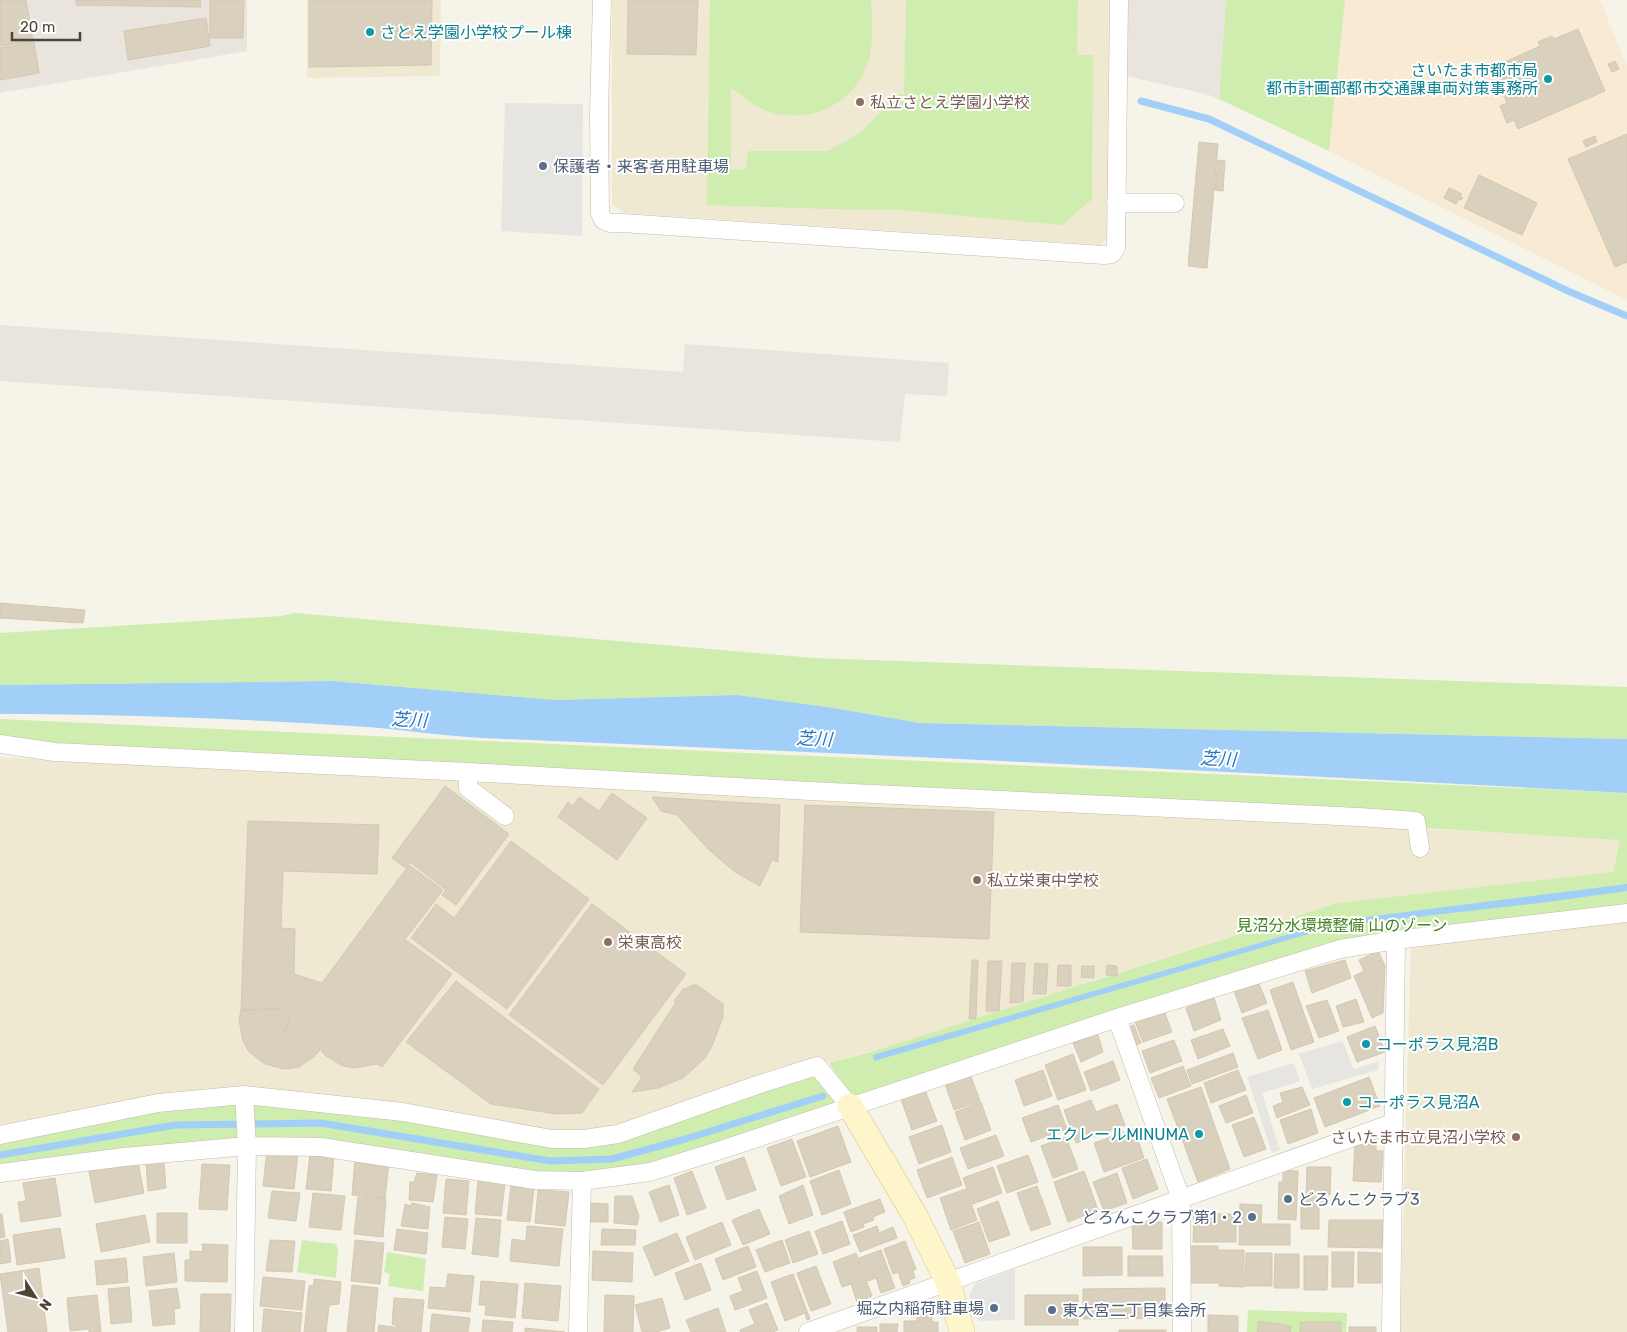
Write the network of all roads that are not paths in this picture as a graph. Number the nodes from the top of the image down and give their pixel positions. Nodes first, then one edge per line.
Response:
1 (602, 0) edge
2 (1119, 0) edge
3 (1116, 203) junction
4 (1175, 203) dead end
5 (0, 744) edge
6 (468, 772) junction
7 (505, 816) dead end
8 (1420, 848) dead end
9 (1627, 912) edge
10 (1396, 940) junction
11 (1117, 1018) junction
12 (244, 1095) junction
13 (850, 1106) junction
14 (1393, 1123) junction
15 (0, 1135) edge
16 (247, 1138) junction
17 (0, 1173) edge
18 (582, 1181) junction
19 (1181, 1199) junction
20 (948, 1282) junction
21 (244, 1332) edge
22 (578, 1332) edge
23 (808, 1332) edge
24 (962, 1332) edge
25 (1182, 1332) edge
26 (1391, 1332) edge

1 - 3 street
2 - 3 street
3 - 4 street
5 - 6 street
6 - 7 street
6 - 8 street
9 - 10 street
10 - 11 street
10 - 14 street
11 - 13 street
11 - 19 street
12 - 13 street
12 - 15 street
12 - 16 street
13 - 18 street
13 - 20 street
14 - 19 street
14 - 26 street
16 - 17 street
16 - 18 street
16 - 21 street
18 - 22 street
19 - 20 street
19 - 25 street
20 - 23 street
20 - 24 street

